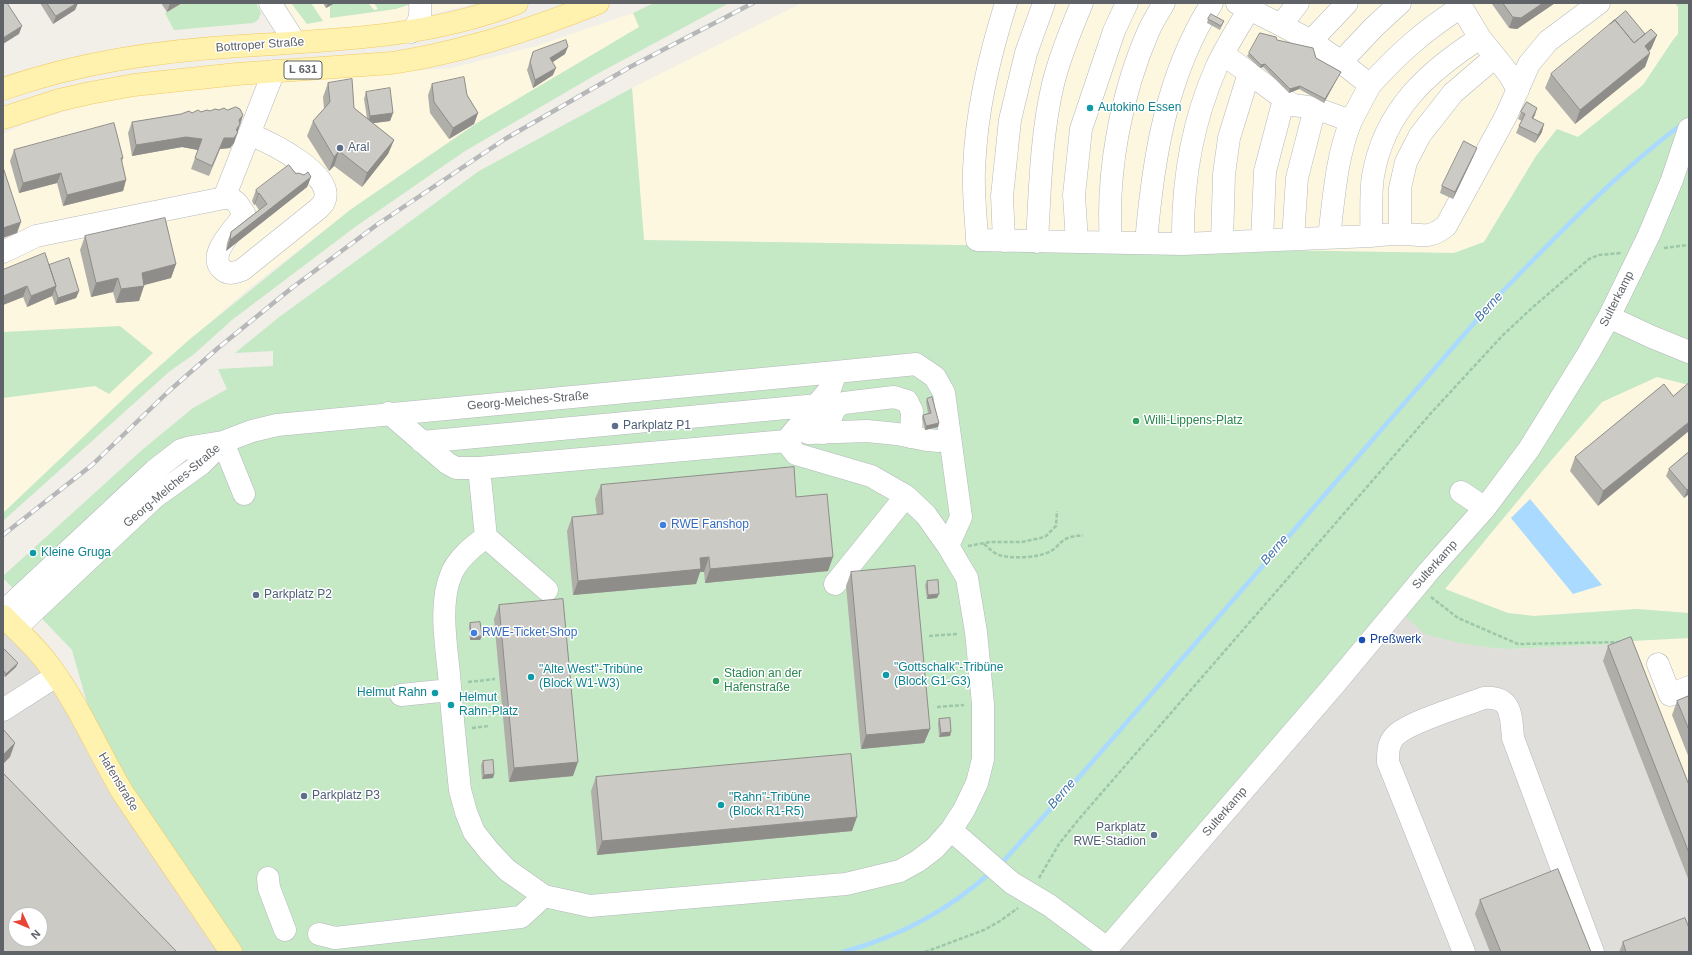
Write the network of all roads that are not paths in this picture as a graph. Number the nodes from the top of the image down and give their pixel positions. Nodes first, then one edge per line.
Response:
1 (270, 3) edge
2 (420, 3) edge
3 (598, 3) edge
4 (1006, 3) edge
5 (1044, 3) edge
6 (1082, 3) edge
7 (1127, 3) edge
8 (1164, 3) edge
9 (1212, 3) edge
10 (1298, 3) edge
11 (1347, 3) edge
12 (1400, 3) edge
13 (1599, 3) edge
14 (508, 4) edge
15 (1247, 5) edge
16 (1460, 5) edge
17 (1281, 25) junction
18 (411, 32) junction
19 (1480, 38) junction
20 (1311, 41) junction
21 (290, 43) junction
22 (1223, 54) junction
23 (1495, 57) junction
24 (1341, 62) junction
25 (274, 71) junction
26 (1249, 73) junction
27 (5, 83) edge
28 (1521, 83) junction
29 (1370, 85) junction
30 (1284, 99) junction
31 (1315, 108) junction
32 (3, 118) edge
33 (1351, 121) junction
34 (249, 134) junction
35 (1687, 135) edge
36 (225, 194) junction
37 (1400, 234) junction
38 (1371, 236) junction
39 (1329, 237) junction
40 (1293, 239) junction
41 (1262, 240) junction
42 (1004, 241) junction
43 (1037, 242) junction
44 (1077, 242) junction
45 (1111, 242) junction
46 (1146, 242) junction
47 (1222, 242) junction
48 (1183, 244) junction
49 (3, 252) edge
50 (1609, 316) junction
51 (1689, 352) edge
52 (836, 372) junction
53 (818, 405) junction
54 (389, 414) junction
55 (823, 433) junction
56 (791, 435) junction
57 (911, 437) junction
58 (950, 438) junction
59 (223, 442) junction
60 (422, 442) junction
61 (479, 468) junction
62 (1461, 492) dead end
63 (244, 494) dead end
64 (906, 496) junction
65 (1485, 508) junction
66 (486, 537) junction
67 (948, 546) junction
68 (835, 584) dead end
69 (547, 590) dead end
70 (7, 619) edge
71 (1658, 664) dead end
72 (56, 676) junction
73 (1689, 687) edge
74 (450, 690) junction
75 (401, 695) dead end
76 (3, 710) edge
77 (951, 830) junction
78 (268, 878) dead end
79 (544, 896) junction
80 (285, 930) dead end
81 (320, 934) dead end
82 (1106, 950) edge
83 (231, 952) edge
84 (1464, 952) edge
85 (1593, 952) edge

1 - 21 street
2 - 18 street
3 - 25 main road, L 631
4 - 42 street
5 - 42 street
6 - 43 street
7 - 44 street
8 - 45 street
9 - 46 street
10 - 17 street
11 - 20 street
12 - 24 street
13 - 28 street
14 - 18 main road, Bottroper Straße / L 631
15 - 17 street
15 - 22 street
16 - 19 street
16 - 29 street
17 - 20 street
18 - 21 main road, Bottroper Straße / L 631
19 - 23 street
19 - 38 street
20 - 24 street
21 - 25 main road
21 - 27 main road, Bottroper Straße / L 631
22 - 26 street
22 - 48 street
23 - 28 street
23 - 37 street
24 - 29 street
25 - 32 main road, L 631
25 - 34 street
26 - 30 street
26 - 47 street
28 - 37 street
29 - 33 street
30 - 31 street
30 - 41 street
31 - 33 street
31 - 40 street
33 - 39 street
34 - 36 street
34 - 36 street
35 - 50 street, Sulterkamp, bridge
36 - 49 street
37 - 38 street
38 - 39 street
39 - 40 street
40 - 41 street
41 - 47 street
42 - 43 street
43 - 44 street
44 - 45 street
45 - 46 street
46 - 48 street
47 - 48 street
50 - 51 street
50 - 65 street, Sulterkamp
52 - 53 street
52 - 54 street, Georg-Melches-Straße
52 - 58 street, Georg-Melches-Straße
53 - 56 street
53 - 60 street
54 - 59 street, Georg-Melches-Straße
54 - 60 street
55 - 56 street
55 - 57 street
55 - 57 street
56 - 61 street
56 - 64 street
57 - 58 street
58 - 67 street, Georg-Melches-Straße
59 - 63 street
59 - 70 street, Georg-Melches-Straße
60 - 61 street
61 - 66 street
62 - 65 street
64 - 67 street
64 - 68 street
65 - 82 street, Sulterkamp
66 - 69 street
66 - 74 street
67 - 77 street
70 - 72 main road, Hafenstraße
71 - 73 street
72 - 76 street
72 - 83 main road, Hafenstraße
74 - 75 street
74 - 79 street
77 - 79 street
77 - 82 street
78 - 80 street
79 - 81 street
84 - 85 street

